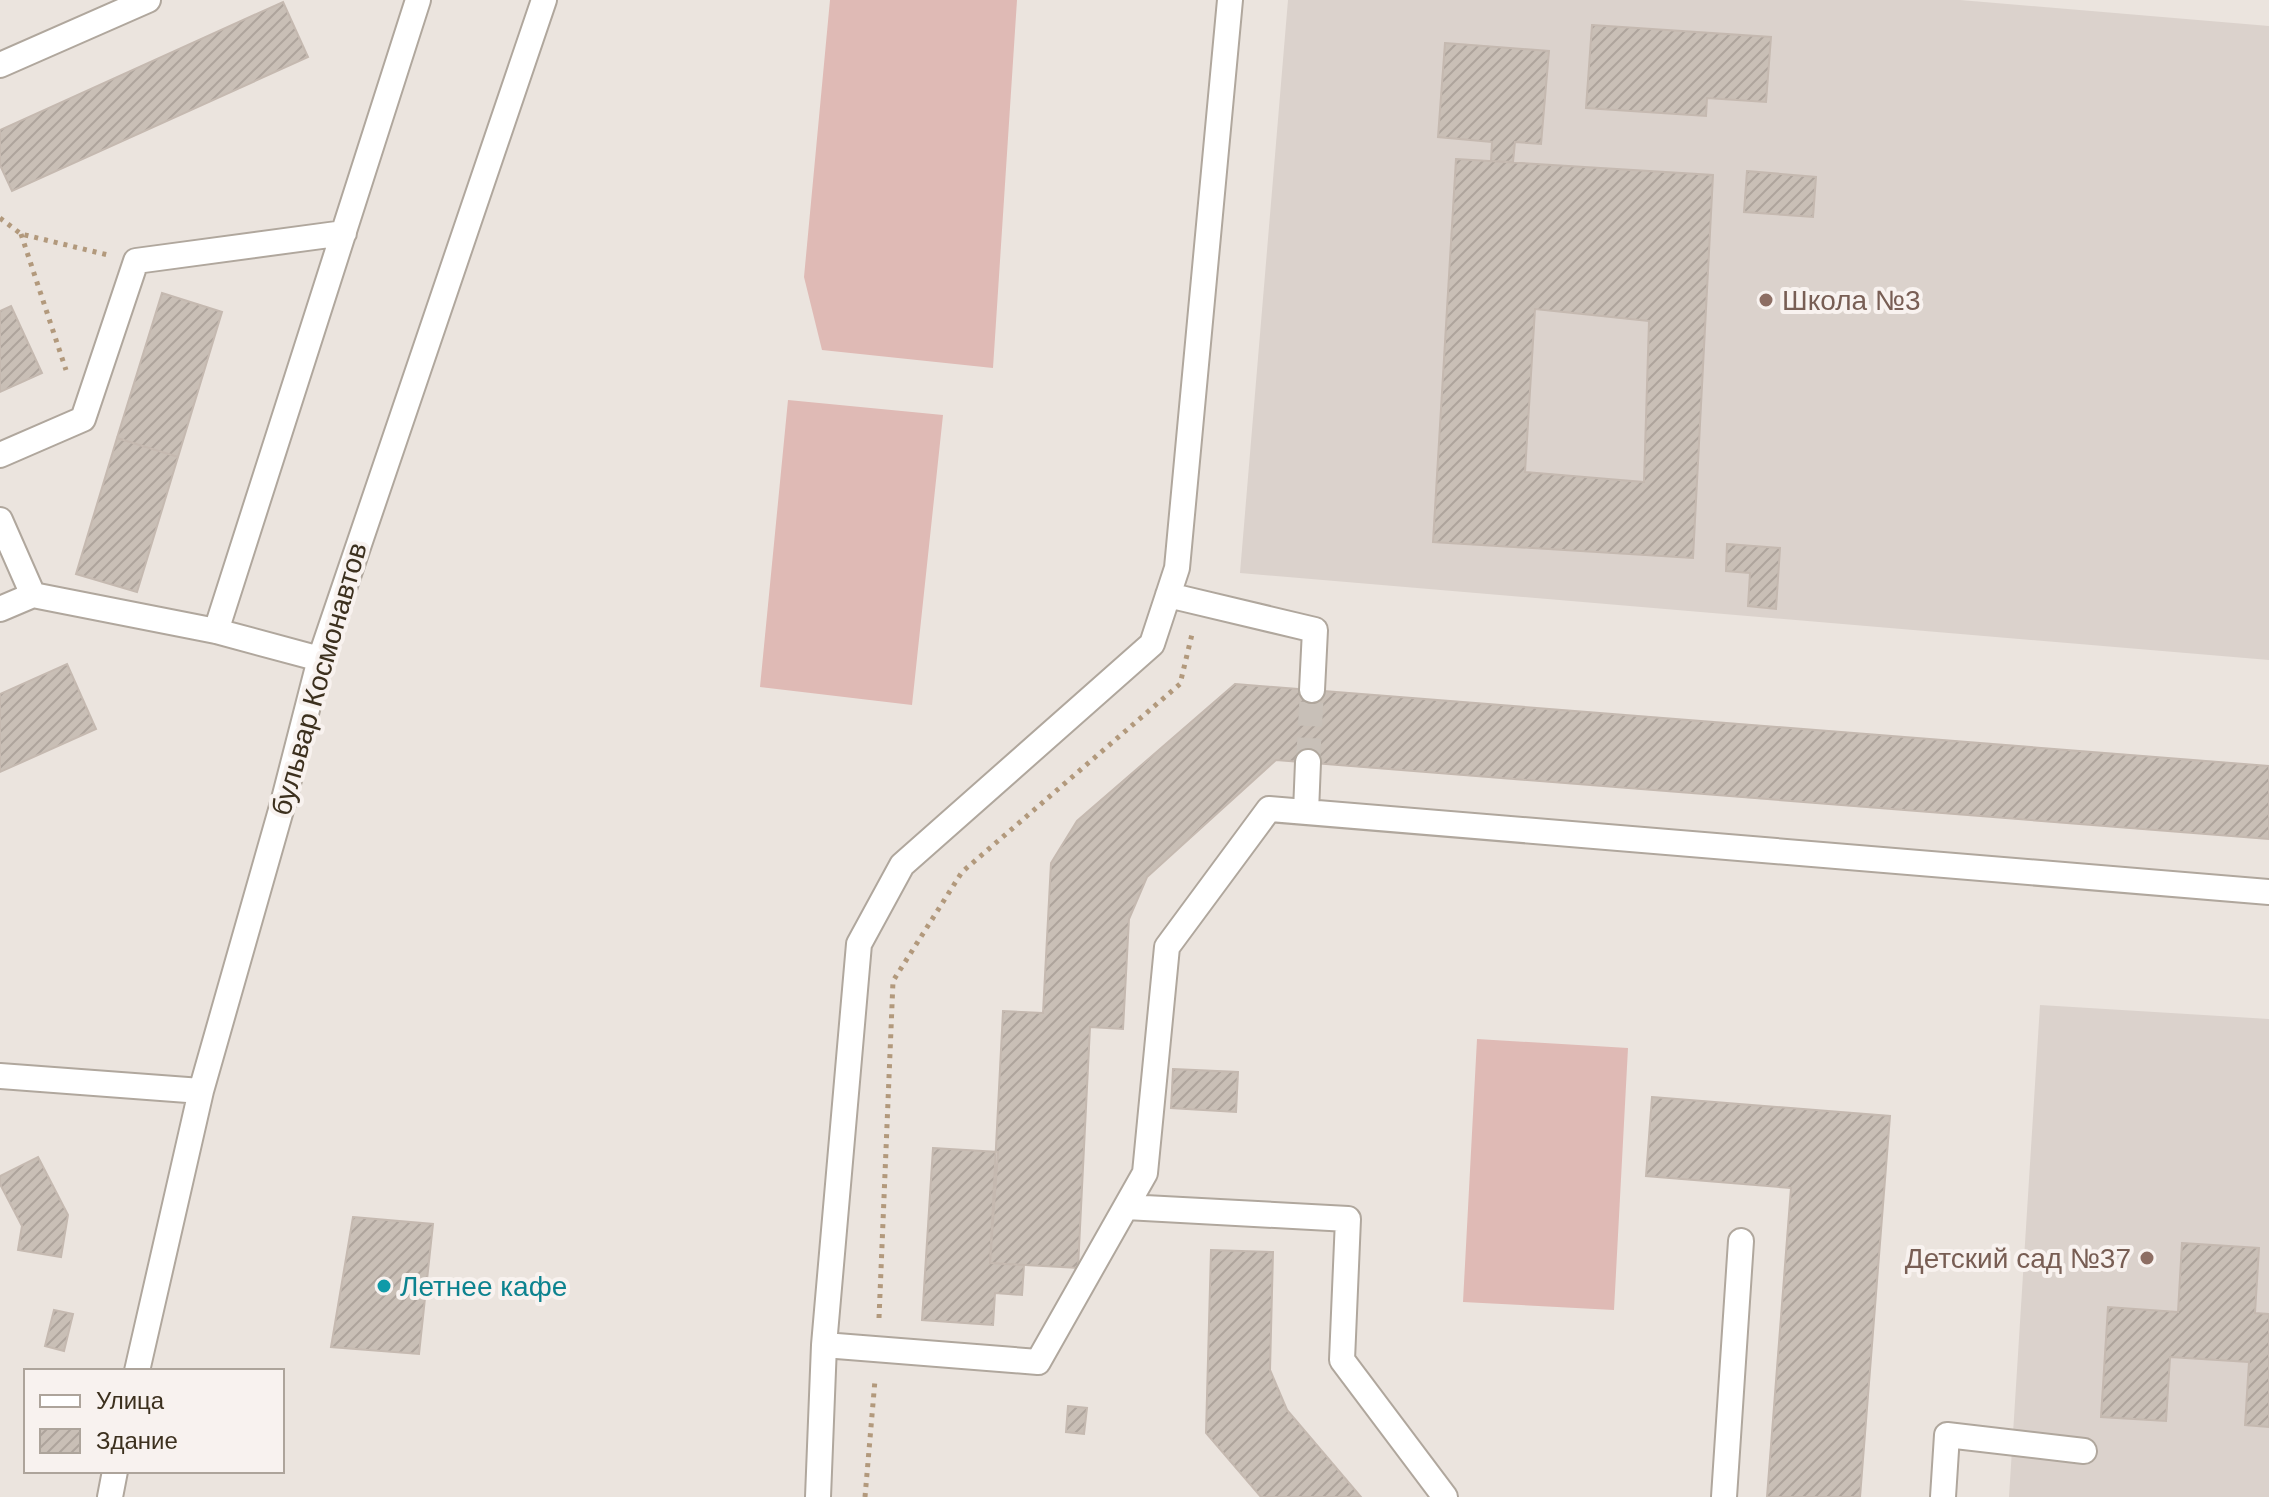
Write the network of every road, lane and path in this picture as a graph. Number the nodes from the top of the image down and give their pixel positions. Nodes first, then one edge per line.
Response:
1 (148, 0) edge
2 (418, 0) edge
3 (544, 0) edge
4 (1230, 0) edge
5 (0, 65) edge
6 (0, 218) edge
7 (344, 233) junction
8 (21, 234) junction
9 (136, 261) junction
10 (83, 419) junction
11 (0, 455) edge
12 (0, 520) edge
13 (33, 595) junction
14 (1168, 595) junction
15 (0, 609) edge
16 (216, 631) junction
17 (320, 659) junction
18 (1180, 684) dead end
19 (1312, 690) tunnel mouth
20 (1308, 762) tunnel mouth
21 (1306, 812) junction
22 (2269, 892) edge
23 (0, 1076) edge
24 (201, 1091) junction
25 (1126, 1207) junction
26 (1741, 1241) dead end
27 (824, 1345) junction
28 (877, 1350) junction
29 (137, 1369) edge
30 (2084, 1451) dead end
31 (115, 1473) edge
32 (110, 1497) edge
33 (818, 1497) edge
34 (865, 1497) edge
35 (1445, 1497) edge
36 (1724, 1497) edge
37 (1943, 1497) edge

1 - 5 street
2 - 7 street
3 - 17 street, бульвар Космонавтов
4 - 14 street
6 - 8 path
7 - 9 street
7 - 16 street
8 - 9 path
8 - 10 path
9 - 10 street
10 - 11 street
12 - 13 street
13 - 15 street
13 - 16 street
14 - 19 street
14 - 27 street
16 - 17 street
17 - 24 street, бульвар Космонавтов
18 - 28 path
20 - 21 street
21 - 22 street
21 - 25 street
23 - 24 street
24 - 29 street, бульвар Космонавтов
25 - 28 street
25 - 35 street
26 - 36 street
27 - 28 street
27 - 33 street
28 - 34 path
30 - 37 street
31 - 32 street

